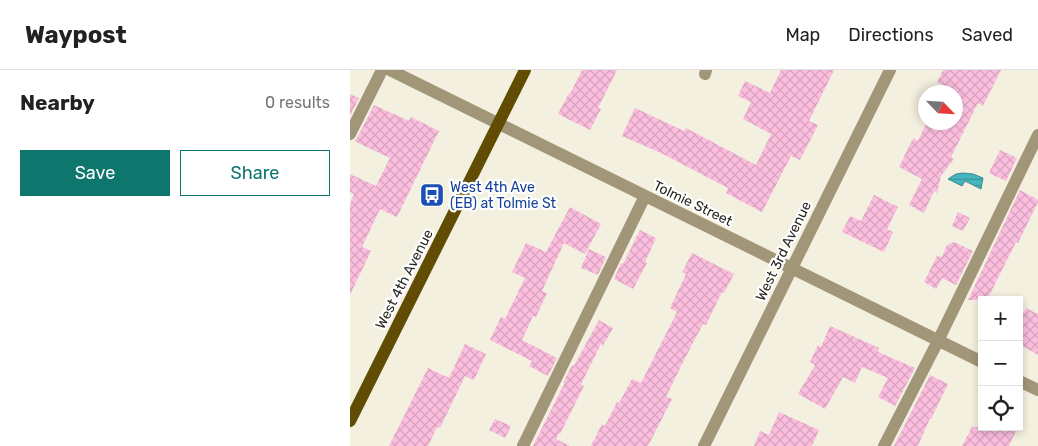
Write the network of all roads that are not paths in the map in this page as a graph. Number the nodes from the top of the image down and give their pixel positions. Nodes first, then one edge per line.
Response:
1 (382, 70) edge
2 (390, 70) edge
3 (525, 70) edge
4 (890, 70) edge
5 (498, 124) junction
6 (350, 134) edge
7 (1038, 135) edge
8 (645, 196) junction
9 (792, 268) junction
10 (938, 341) junction
11 (978, 360) edge
12 (1023, 383) edge
13 (1038, 390) edge
14 (350, 421) edge
15 (523, 446) edge
16 (704, 446) edge
17 (884, 446) edge

1 - 6 street
2 - 5 street, Tolmie Street
3 - 5 main road, West 4th Avenue
4 - 9 street, West 3rd Avenue
5 - 8 street, Tolmie Street
5 - 14 main road, West 4th Avenue
7 - 10 street
8 - 9 street, Tolmie Street
8 - 15 street
9 - 10 street, Tolmie Street
9 - 16 street, West 3rd Avenue
10 - 11 street, Tolmie Street
10 - 17 street
12 - 13 street

